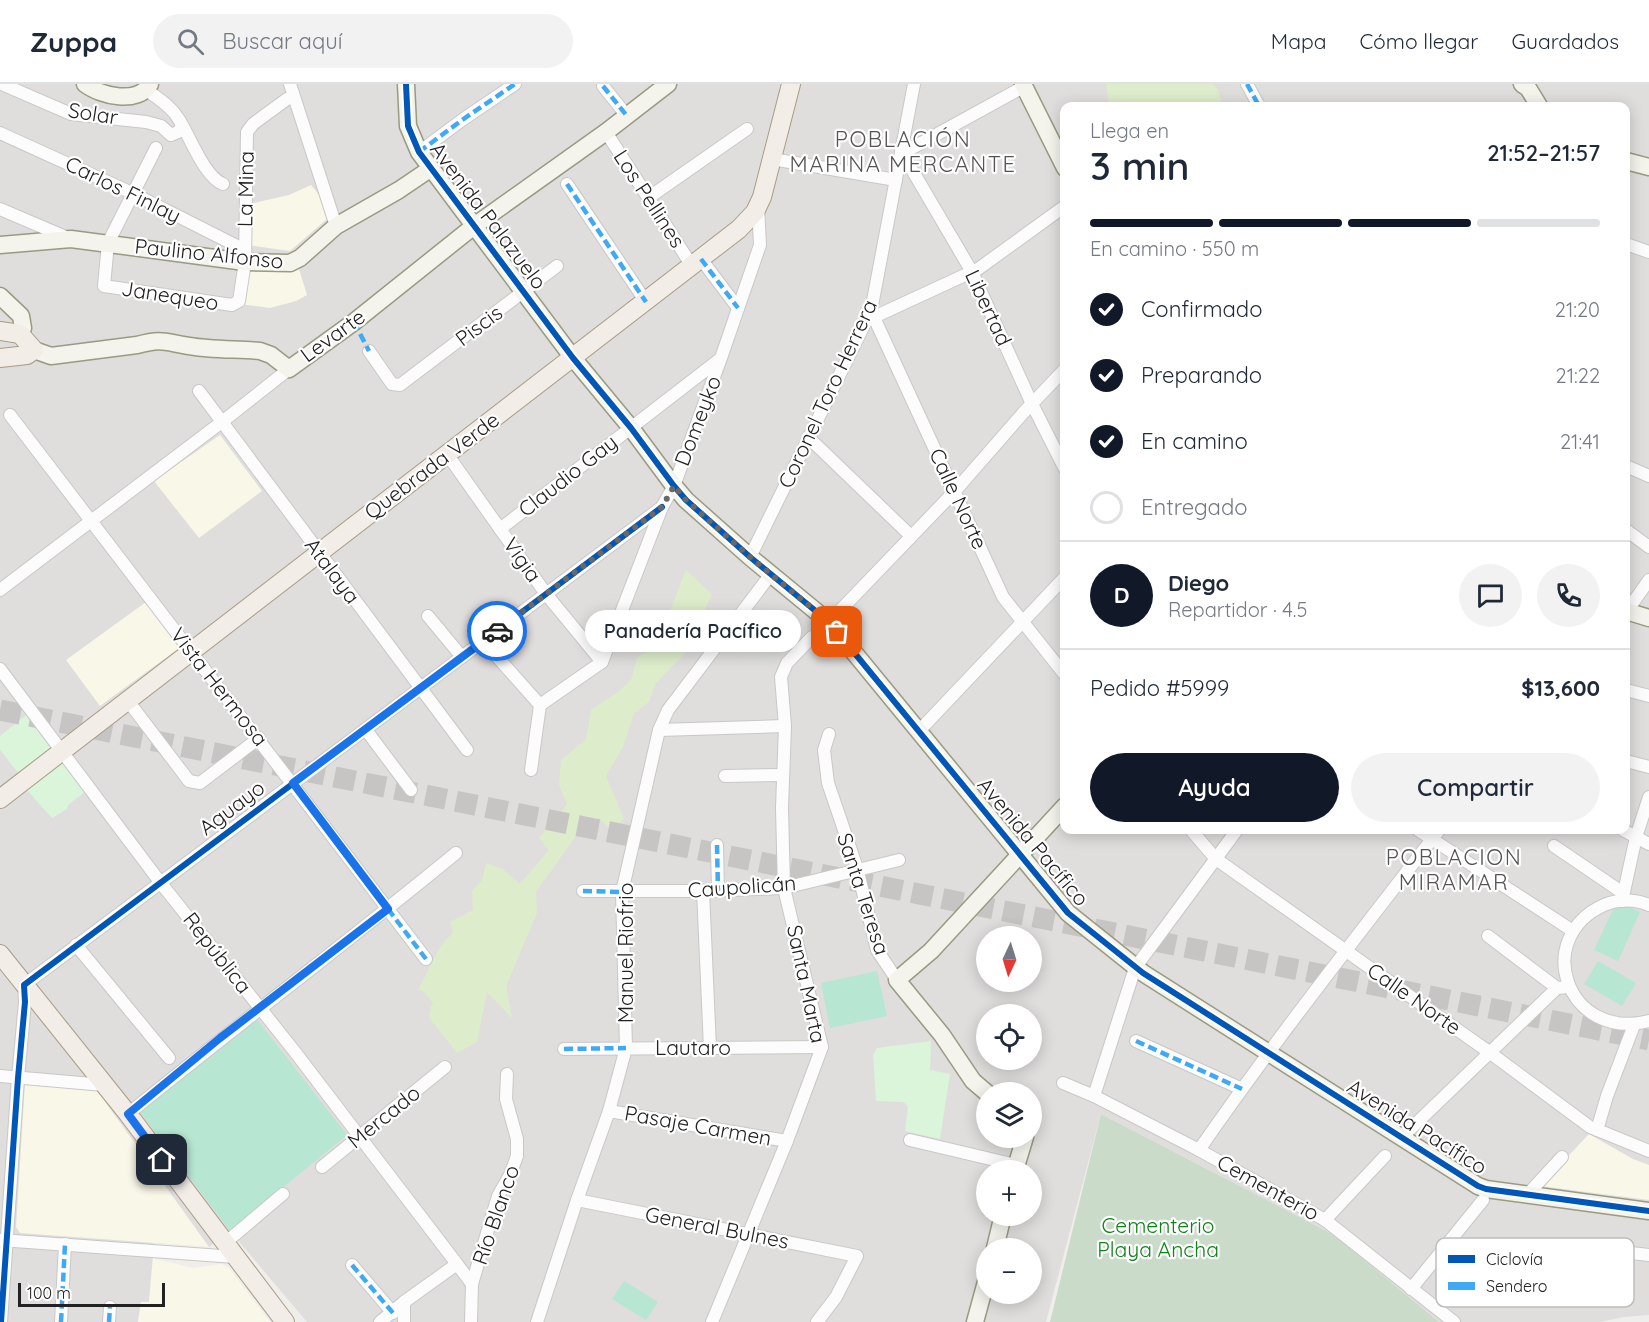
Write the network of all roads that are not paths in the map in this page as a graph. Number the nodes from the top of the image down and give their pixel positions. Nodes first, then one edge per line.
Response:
1 (2, 84) edge
2 (85, 84) edge
3 (290, 84) edge
4 (406, 84) edge
5 (515, 84) edge
6 (668, 84) edge
7 (791, 84) edge
8 (914, 84) edge
9 (1248, 84) edge
10 (1522, 84) edge
11 (1024, 85) edge
12 (603, 86) dead end
13 (148, 87) edge
14 (0, 88) edge
15 (287, 99) dead end
16 (1257, 102) edge
17 (1537, 102) edge
18 (627, 116) junction
19 (182, 127) junction
20 (747, 129) dead end
21 (606, 132) junction
22 (0, 133) edge
23 (156, 148) dead end
24 (419, 152) junction
25 (902, 152) junction
26 (1060, 158) edge
27 (772, 159) junction
28 (1630, 162) edge
29 (1649, 167) edge
30 (430, 169) junction
31 (896, 180) junction
32 (223, 184) dead end
33 (567, 184) dead end
34 (132, 193) junction
35 (648, 198) junction
36 (758, 206) junction
37 (0, 209) edge
38 (1060, 210) edge
39 (336, 226) junction
40 (474, 226) junction
41 (71, 239) junction
42 (108, 243) junction
43 (0, 245) edge
44 (1630, 245) edge
45 (1649, 252) edge
46 (245, 256) junction
47 (696, 263) junction
48 (557, 266) dead end
49 (972, 272) junction
50 (525, 291) junction
51 (0, 296) edge
52 (646, 302) junction
53 (738, 308) junction
54 (872, 314) junction
55 (0, 332) edge
56 (20, 334) junction
57 (34, 351) junction
58 (369, 351) dead end
59 (0, 358) edge
60 (573, 358) junction
61 (721, 358) junction
62 (289, 369) junction
63 (1060, 374) edge
64 (199, 391) dead end
65 (1032, 404) junction
66 (10, 415) dead end
67 (223, 422) junction
68 (631, 428) junction
69 (808, 437) junction
70 (447, 454) junction
71 (1060, 459) edge
72 (1630, 468) edge
73 (1649, 476) edge
74 (674, 486) junction
75 (955, 490) junction
76 (662, 507) junction
77 (91, 522) junction
78 (500, 529) junction
79 (1630, 533) edge
80 (911, 536) junction
81 (1649, 548) edge
82 (318, 553) junction
83 (750, 557) junction
84 (771, 574) junction
85 (1649, 580) edge
86 (1060, 582) edge
87 (0, 590) edge
88 (546, 594) junction
89 (1630, 606) edge
90 (1630, 612) edge
91 (428, 616) dead end
92 (1649, 618) edge
93 (829, 622) junction
94 (1022, 622) junction
95 (812, 637) dead end
96 (483, 641) junction
97 (192, 652) junction
98 (462, 657) junction
99 (602, 662) junction
100 (0, 669) edge
101 (1060, 669) edge
102 (421, 688) junction
103 (1630, 691) edge
104 (1649, 696) edge
105 (128, 701) junction
106 (540, 705) junction
107 (785, 726) junction
108 (366, 730) junction
109 (659, 730) junction
110 (919, 731) junction
111 (829, 734) dead end
112 (259, 738) junction
113 (467, 750) dead end
114 (62, 752) junction
115 (1630, 762) edge
116 (1649, 766) edge
117 (531, 770) dead end
118 (783, 775) junction
119 (725, 776) dead end
120 (293, 783) junction
121 (411, 790) dead end
122 (1649, 798) edge
123 (0, 799) edge
124 (1060, 812) edge
125 (1194, 834) edge
126 (1235, 834) edge
127 (1435, 834) edge
128 (1630, 834) edge
129 (1636, 837) junction
130 (1649, 844) edge
131 (717, 845) dead end
132 (1554, 846) dead end
133 (456, 854) dead end
134 (1019, 855) junction
135 (1216, 859) junction
136 (899, 860) dead end
137 (857, 868) junction
138 (160, 882) junction
139 (784, 888) junction
140 (583, 891) dead end
141 (704, 891) junction
142 (718, 891) junction
143 (622, 892) junction
144 (1622, 897) junction
145 (1649, 905) edge
146 (388, 909) junction
147 (1573, 932) junction
148 (1488, 936) dead end
149 (76, 945) junction
150 (1345, 950) junction
151 (426, 960) dead end
152 (3, 962) edge
153 (1135, 968) junction
154 (897, 980) junction
155 (24, 984) junction
156 (1563, 987) junction
157 (260, 1008) junction
158 (1649, 1021) edge
159 (1634, 1025) junction
160 (1137, 1041) dead end
161 (822, 1047) junction
162 (626, 1048) junction
163 (710, 1048) junction
164 (564, 1049) dead end
165 (1489, 1052) junction
166 (1269, 1054) junction
167 (169, 1058) dead end
168 (445, 1067) dead end
169 (507, 1074) dead end
170 (0, 1076) edge
171 (18, 1078) junction
172 (976, 1083) edge
173 (1063, 1083) dead end
174 (104, 1085) junction
175 (1242, 1089) junction
176 (1094, 1096) junction
177 (609, 1111) junction
178 (128, 1114) junction
179 (1598, 1130) junction
180 (360, 1137) junction
181 (1402, 1137) junction
182 (910, 1140) dead end
183 (787, 1141) junction
184 (1199, 1150) junction
185 (1649, 1151) edge
186 (1385, 1156) dead end
187 (1562, 1157) dead end
188 (986, 1160) edge
189 (322, 1167) dead end
190 (284, 1194) dead end
191 (1527, 1195) junction
192 (4, 1199) edge
193 (577, 1200) junction
194 (1483, 1200) dead end
195 (1649, 1211) edge
196 (1325, 1220) junction
197 (747, 1234) junction
198 (1452, 1238) edge
199 (3, 1240) edge
200 (65, 1244) junction
201 (230, 1250) junction
202 (1634, 1253) edge
203 (1649, 1255) edge
204 (1436, 1258) edge
205 (457, 1264) junction
206 (352, 1265) dead end
207 (472, 1284) junction
208 (1411, 1289) junction
209 (404, 1302) junction
210 (980, 1304) edge
211 (110, 1307) dead end
212 (393, 1313) junction
213 (1, 1320) edge
214 (61, 1322) edge
215 (109, 1322) edge
216 (285, 1322) edge
217 (380, 1322) edge
218 (404, 1322) edge
219 (471, 1322) edge
220 (537, 1322) edge
221 (712, 1322) edge
222 (817, 1322) edge
223 (975, 1322) edge
224 (1454, 1322) edge

1 - 14 street
1 - 19 street, Solar
2 - 13 street
3 - 39 street
4 - 24 street, Avenida Palazuelo
5 - 24 street
6 - 18 street, Levarte
7 - 27 main road, Quebrada Verde
8 - 25 street, Coronel Toro Herrera
9 - 16 street
10 - 17 street
11 - 25 street
11 - 26 street
12 - 18 street
13 - 19 street
15 - 46 street, La Mina
18 - 21 street, Levarte
19 - 32 street
20 - 35 street
21 - 35 street, Los Pellines
21 - 40 street, Levarte
22 - 34 street, Carlos Finlay
23 - 34 street
24 - 30 street, Avenida Palazuelo
25 - 31 street, Coronel Toro Herrera
25 - 49 street, Libertad
27 - 31 street
27 - 36 main road, Quebrada Verde
28 - 29 street
30 - 39 street, Paulino Alfonso
30 - 40 street, Avenida Palazuelo
31 - 54 street, Coronel Toro Herrera
33 - 52 street
34 - 42 street
34 - 46 street, Carlos Finlay
35 - 47 street, Los Pellines
36 - 47 main road, Quebrada Verde
36 - 53 street, Domeyko
37 - 41 street, Paulino Alfonso
38 - 49 street
39 - 46 street, Paulino Alfonso
40 - 50 street, Avenida Palazuelo
40 - 62 street, Levarte
41 - 42 street, Paulino Alfonso
41 - 43 street
42 - 46 street, Paulino Alfonso
42 - 46 street, Janequeo
44 - 45 street
47 - 52 main road, Quebrada Verde
47 - 53 street, Los Pellines
48 - 50 street, Piscis
49 - 54 street
49 - 65 street, Libertad
50 - 58 street, Piscis
50 - 60 street, Avenida Palazuelo
51 - 56 street
52 - 60 main road, Quebrada Verde
53 - 61 street, Domeyko
54 - 69 street, Coronel Toro Herrera
54 - 75 street, Calle Norte
55 - 56 main road
56 - 57 main road
57 - 59 main road
57 - 62 street
60 - 68 street, Avenida Pacífico
60 - 70 main road, Quebrada Verde
61 - 68 street, Claudio Gay
61 - 74 street, Domeyko
62 - 67 street, Levarte
63 - 65 street
64 - 67 street, Atalaya
65 - 71 street, Libertad
65 - 75 street
66 - 77 street, Vista Hermosa
67 - 77 street, Levarte
67 - 82 street, Atalaya
68 - 74 street, Avenida Pacífico
68 - 78 street, Claudio Gay
69 - 80 street
69 - 83 street, Coronel Toro Herrera
70 - 78 street, Vigia
70 - 82 main road, Quebrada Verde
72 - 73 street
74 - 76 street, Domeyko
74 - 83 street, Avenida Pacífico
75 - 80 street
75 - 94 street, Calle Norte
76 - 88 street, Aguayo
76 - 99 street, Domeyko
77 - 87 street, Levarte
77 - 97 street, Vista Hermosa
78 - 88 street, Vigia
79 - 81 street
80 - 93 street
82 - 97 main road, Quebrada Verde
82 - 102 street, Atalaya
83 - 84 street, Avenida Pacífico
84 - 93 street, Avenida Pacífico
84 - 109 street, Manuel Riofrio
85 - 89 street
86 - 94 street
88 - 96 street, Aguayo
88 - 99 street, Vigia
90 - 92 street
91 - 98 street
93 - 110 street, Avenida Pacífico
94 - 101 street, Calle Norte
94 - 110 street
95 - 107 street, Santa Marta
96 - 98 street, Aguayo
96 - 106 street
97 - 105 main road, Quebrada Verde
97 - 112 street, Vista Hermosa
98 - 102 street, Aguayo
99 - 106 street
100 - 114 street, República
102 - 108 street, Aguayo
102 - 113 street, Atalaya
103 - 104 street
105 - 112 street
105 - 114 main road, Quebrada Verde
106 - 117 street
107 - 109 street
107 - 118 street, Santa Marta
108 - 120 street, Aguayo
108 - 121 street
109 - 143 street, Manuel Riofrio
110 - 134 street, Avenida Pacífico
111 - 137 street, Santa Teresa
112 - 120 street, Vista Hermosa
114 - 123 main road, Quebrada Verde
114 - 138 street, República
115 - 116 street
118 - 119 street
118 - 139 street, Santa Marta
120 - 138 street, Aguayo
120 - 146 street, Vista Hermosa
122 - 129 street
124 - 134 street
125 - 135 street, Calle Norte
126 - 135 street
127 - 147 street
127 - 150 street
128 - 129 street
129 - 130 street
129 - 144 street
131 - 142 street
132 - 144 street
133 - 146 street
134 - 153 street, Avenida Pacífico
134 - 154 street
135 - 150 street, Calle Norte
135 - 153 street
136 - 137 street, Caupolicán
137 - 139 street, Caupolicán
137 - 154 street, Santa Teresa
138 - 149 street, Aguayo
138 - 157 street, República
139 - 142 street, Caupolicán
139 - 161 street, Santa Marta
140 - 143 street, Caupolicán
141 - 142 street, Caupolicán
141 - 143 street, Caupolicán
141 - 163 street
143 - 162 street, Manuel Riofrio
144 - 145 street
144 - 147 street
146 - 151 street, Vista Hermosa
146 - 157 street
147 - 156 street
148 - 156 street
149 - 155 street, Aguayo
149 - 167 street
150 - 165 street, Calle Norte
150 - 166 street
152 - 155 main road
153 - 166 street, Avenida Pacífico
153 - 176 street
154 - 172 street, Santa Teresa
155 - 171 street
155 - 174 main road
156 - 159 street
156 - 165 street
157 - 178 street
157 - 180 street, República
158 - 159 street
159 - 179 street
160 - 175 street
161 - 163 street, Lautaro
161 - 183 street, Santa Marta
162 - 163 street, Lautaro
162 - 164 street, Lautaro
162 - 177 street, Manuel Riofrio
165 - 179 street, Calle Norte
165 - 181 street
166 - 175 street
166 - 181 street, Avenida Pacífico
168 - 180 street, Mercado
169 - 207 street, Río Blanco
170 - 171 street
171 - 174 street
171 - 192 street
173 - 176 street, Cementerio
174 - 178 main road
175 - 184 street
176 - 184 street, Cementerio
177 - 183 street, Pasaje Carmen
177 - 193 street, Manuel Riofrio
178 - 201 main road
179 - 185 street, Calle Norte
180 - 189 street, Mercado
180 - 205 street, República
181 - 191 street, Avenida Pacífico
182 - 188 street
183 - 197 street, Santa Marta
184 - 196 street, Cementerio
186 - 196 street
187 - 191 street
190 - 201 street
191 - 195 street, Avenida Pacífico
192 - 199 street
193 - 197 street, General Bulnes
193 - 220 street, Manuel Riofrio
194 - 198 street
196 - 208 street, Cementerio
197 - 221 street, Santa Marta
197 - 222 street, General Bulnes
199 - 200 street
199 - 213 street
200 - 201 street
200 - 214 street
201 - 216 main road
202 - 203 street
204 - 208 street
205 - 207 street, República
205 - 209 street
206 - 212 street
207 - 219 street, Río Blanco
208 - 224 street, Cementerio
209 - 212 street
209 - 218 street
210 - 223 street
211 - 215 street
212 - 217 street

